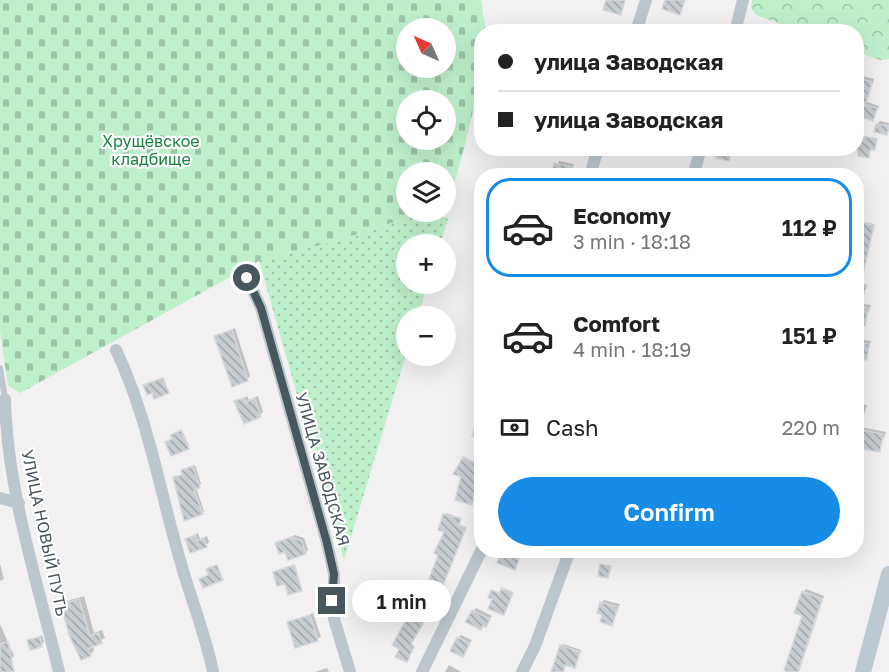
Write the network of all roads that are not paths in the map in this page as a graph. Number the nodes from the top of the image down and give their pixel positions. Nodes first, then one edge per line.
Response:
1 (646, 0) edge
2 (743, 0) edge
3 (638, 24) edge
4 (737, 24) edge
5 (247, 278) dead end
6 (116, 350) dead end
7 (0, 368) edge
8 (5, 399) joint
9 (0, 498) edge
10 (19, 504) junction
11 (478, 558) edge
12 (567, 558) edge
13 (889, 574) edge
14 (59, 672) edge
15 (213, 672) edge
16 (350, 672) edge
17 (422, 672) edge
18 (522, 672) edge
19 (862, 672) edge

1 - 3 street
2 - 4 street
5 - 16 street, УЛИЦА ЗАВОДСКАЯ
6 - 15 street
7 - 8 lane
8 - 10 street, УЛИЦА НОВЫЙ ПУТЬ
9 - 10 street
10 - 14 street, УЛИЦА НОВЫЙ ПУТЬ
11 - 17 street
12 - 18 street
13 - 19 main road

